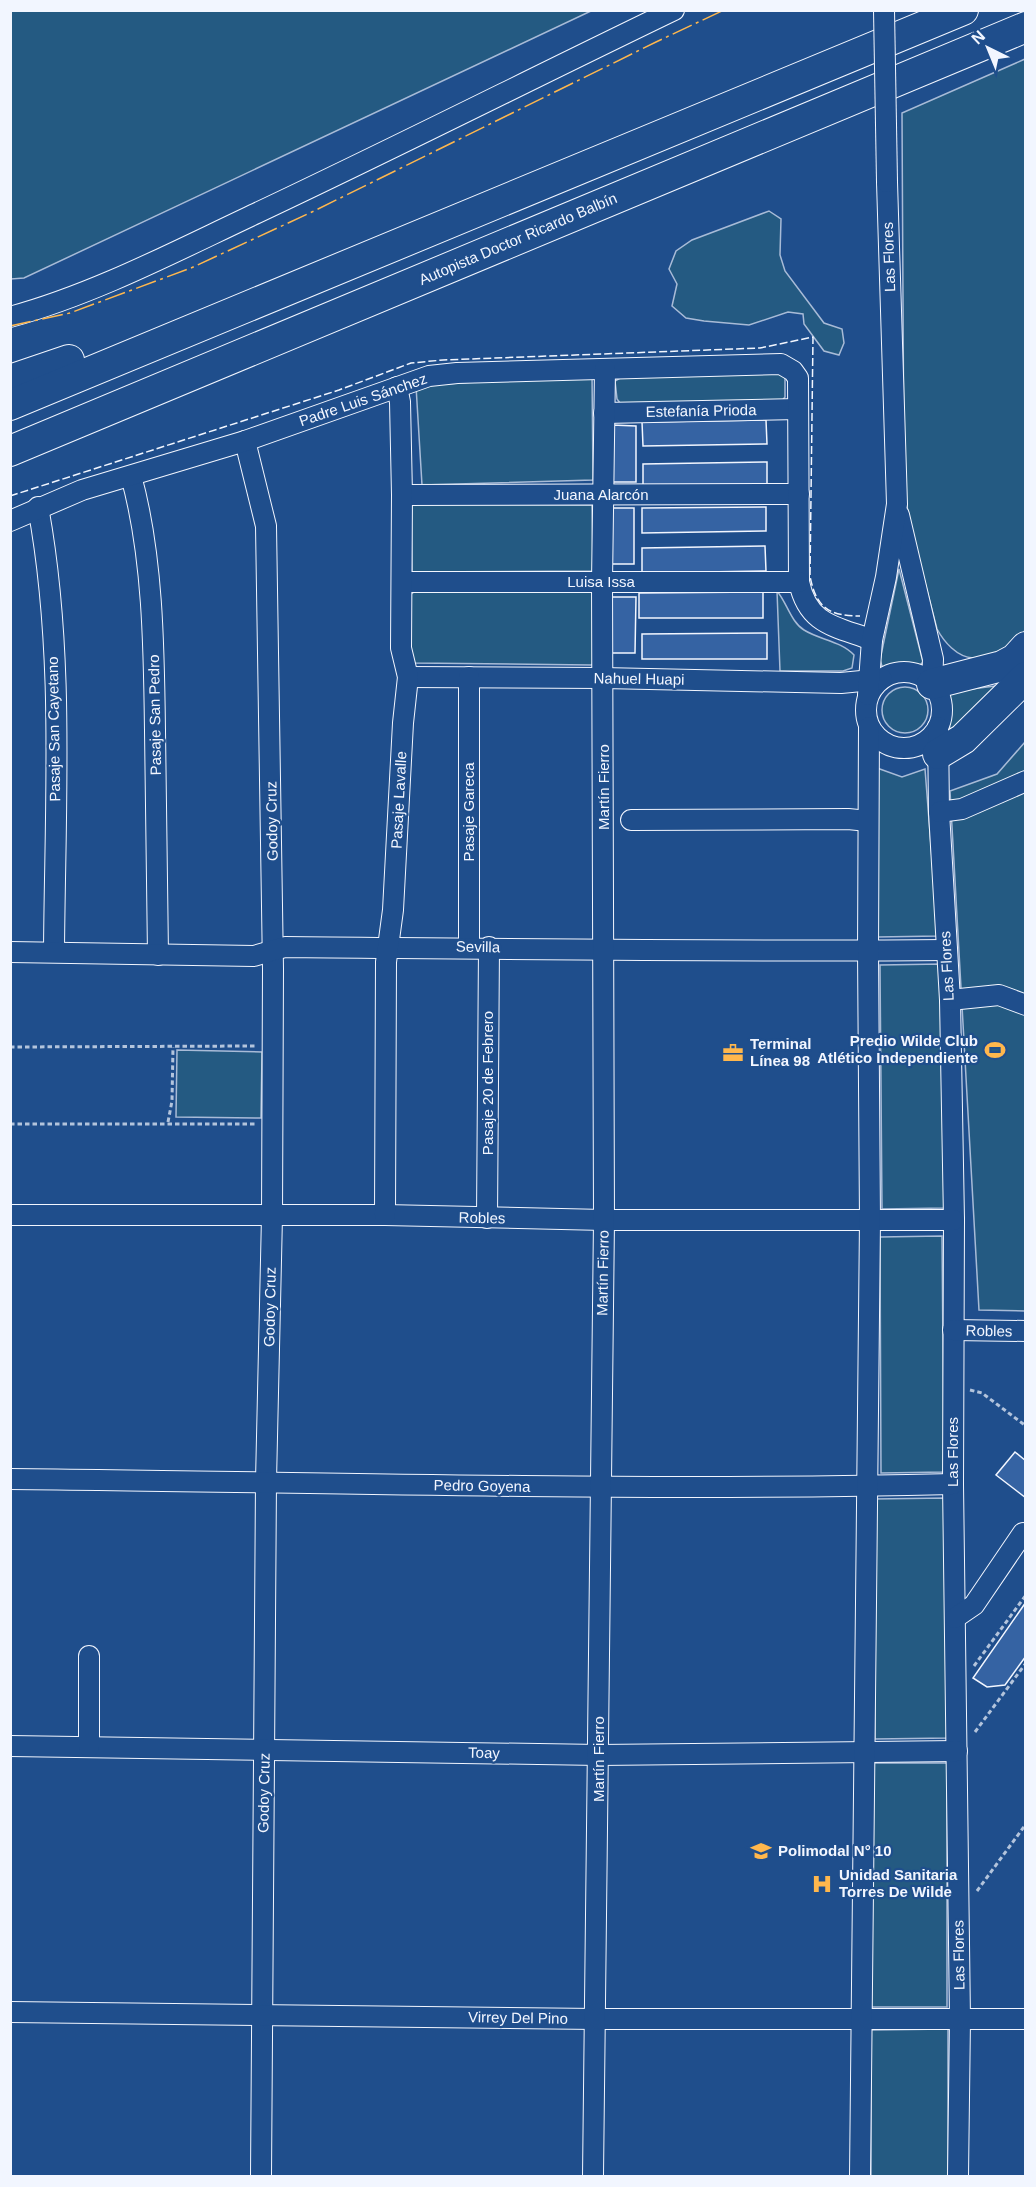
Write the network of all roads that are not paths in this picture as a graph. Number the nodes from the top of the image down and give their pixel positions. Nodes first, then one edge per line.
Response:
1 (674, 10) edge
2 (884, 10) edge
3 (963, 10) edge
4 (1026, 27) edge
5 (228, 314) junction
6 (10, 317) edge
7 (604, 369) junction
8 (10, 380) edge
9 (397, 387) junction
10 (10, 405) edge
11 (798, 409) junction
12 (604, 413) junction
13 (245, 441) junction
14 (15, 450) edge
15 (131, 476) junction
16 (799, 494) junction
17 (402, 495) junction
18 (603, 495) junction
19 (897, 504) junction
20 (38, 507) junction
21 (10, 521) edge
22 (403, 582) junction
23 (602, 582) junction
24 (799, 582) junction
25 (872, 640) junction
26 (1026, 647) edge
27 (408, 677) junction
28 (469, 677) junction
29 (1026, 677) edge
30 (603, 678) junction
31 (932, 684) junction
32 (873, 685) junction
33 (869, 727) junction
34 (938, 740) junction
35 (1026, 781) edge
36 (939, 812) junction
37 (631, 820) dead end
38 (868, 821) junction
39 (469, 947) junction
40 (489, 947) junction
41 (388, 948) junction
42 (273, 949) junction
43 (946, 950) junction
44 (54, 951) junction
45 (604, 951) junction
46 (868, 951) junction
47 (10, 952) edge
48 (158, 955) junction
49 (950, 1000) junction
50 (1026, 1005) edge
51 (10, 1215) edge
52 (272, 1215) junction
53 (385, 1215) junction
54 (487, 1218) junction
55 (604, 1220) junction
56 (870, 1220) junction
57 (954, 1220) junction
58 (953, 1330) junction
59 (1026, 1331) edge
60 (10, 1479) edge
61 (266, 1481) junction
62 (953, 1484) junction
63 (868, 1486) junction
64 (600, 1488) junction
65 (1023, 1533) dead end
66 (955, 1618) junction
67 (89, 1656) dead end
68 (10, 1746) edge
69 (89, 1747) junction
70 (265, 1750) junction
71 (957, 1751) junction
72 (864, 1752) junction
73 (599, 1755) junction
74 (10, 2012) edge
75 (261, 2013) junction
76 (596, 2019) junction
77 (960, 2019) junction
78 (1026, 2019) edge
79 (862, 2020) junction
80 (261, 2176) edge
81 (593, 2176) edge
82 (860, 2176) edge
83 (958, 2176) edge

1 - 6 street
2 - 19 street, Las Flores, bridge
3 - 5 highway
4 - 14 highway, Autopista Doctor Ricardo Balbín
5 - 8 highway
5 - 10 highway
7 - 9 street, Padre Luis Sánchez
7 - 11 street, Padre Luis Sánchez
7 - 12 street, Martín Fierro
9 - 13 street, Padre Luis Sánchez
9 - 17 street, Pasaje Lavalle
11 - 12 street, Estefanía Prioda
11 - 16 street
12 - 18 street, Martín Fierro
13 - 15 street, Padre Luis Sánchez
13 - 42 street, Godoy Cruz
15 - 20 street, Padre Luis Sánchez
15 - 48 street, Pasaje San Pedro
16 - 18 street, Juana Alarcón
16 - 24 street
17 - 18 street, Juana Alarcón
17 - 22 street, Pasaje Lavalle
18 - 23 street, Martín Fierro
19 - 25 street, Las Flores
19 - 31 street, Las Flores
20 - 21 street, Padre Luis Sánchez
20 - 44 street, Pasaje San Cayetano
22 - 23 street, Luisa Issa
22 - 27 street, Pasaje Lavalle
23 - 24 street, Luisa Issa
23 - 30 street, Martín Fierro
24 - 25 street
25 - 32 street, Las Flores
26 - 31 highway
27 - 28 street, Nahuel Huapi
27 - 41 street, Pasaje Lavalle
28 - 30 street, Nahuel Huapi
28 - 39 street, Pasaje Gareca
29 - 34 highway
30 - 32 street, Nahuel Huapi
30 - 45 street, Martín Fierro
31 - 32 street
31 - 34 street
32 - 33 street
33 - 34 street
33 - 38 street
34 - 36 street, Las Flores
35 - 36 street
36 - 43 street, Las Flores
37 - 38 street
38 - 46 street
39 - 40 street, Sevilla
39 - 41 street, Sevilla
40 - 45 street, Sevilla
40 - 54 street, Pasaje 20 de Febrero
41 - 42 street, Sevilla
41 - 53 street, Pasaje Lavalle
42 - 48 street, Sevilla
42 - 52 street, Godoy Cruz
43 - 46 street, Sevilla
43 - 49 street, Las Flores
44 - 47 street, Sevilla
44 - 48 street, Sevilla
45 - 46 street, Sevilla
45 - 55 street, Martín Fierro
46 - 56 street
49 - 50 street
49 - 57 street, Las Flores
51 - 52 street, Robles
52 - 53 street, Robles
52 - 61 street, Godoy Cruz
53 - 54 street, Robles
54 - 55 street, Robles
55 - 56 street, Robles
55 - 64 street, Martín Fierro
56 - 57 street, Robles
56 - 63 street
57 - 58 street, Las Flores
58 - 59 street, Robles
58 - 62 street, Las Flores
60 - 61 street, Pedro Goyena
61 - 64 street, Pedro Goyena
61 - 70 street, Godoy Cruz
62 - 63 street, Pedro Goyena
62 - 66 street, Las Flores
63 - 64 street, Pedro Goyena
63 - 72 street
64 - 73 street, Martín Fierro
65 - 66 street
66 - 71 street, Las Flores
67 - 69 street
68 - 69 street, Toay
69 - 70 street, Toay
70 - 73 street, Toay
70 - 75 street, Godoy Cruz
71 - 72 street, Toay
71 - 77 street, Las Flores
72 - 73 street, Toay
72 - 79 street
73 - 76 street, Martín Fierro
74 - 75 street, Virrey Del Pino
75 - 76 street, Virrey Del Pino
75 - 80 street, Godoy Cruz
76 - 79 street, Virrey Del Pino
76 - 81 street, Martín Fierro
77 - 78 street, Virrey Del Pino
77 - 79 street, Virrey Del Pino
77 - 83 street, Las Flores
79 - 82 street

